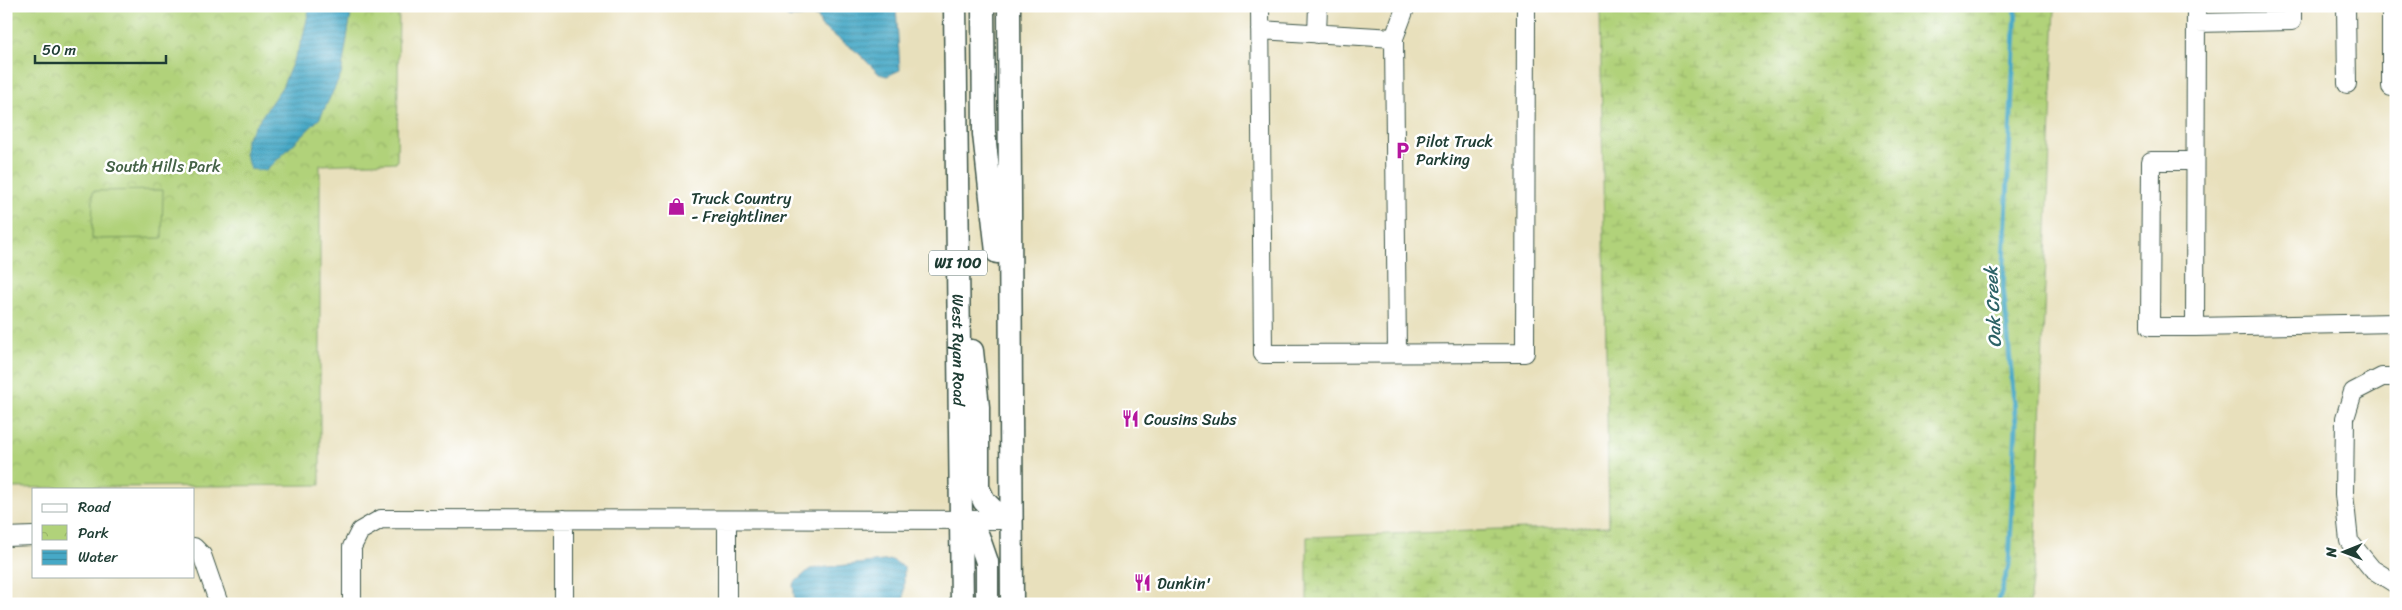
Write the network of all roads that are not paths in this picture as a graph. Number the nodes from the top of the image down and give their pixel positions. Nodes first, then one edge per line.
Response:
1 (954, 6) edge
2 (983, 6) edge
3 (1009, 6) edge
4 (1260, 6) edge
5 (1318, 6) edge
6 (1406, 6) edge
7 (1526, 6) edge
8 (2292, 6) edge
9 (2346, 6) edge
10 (2391, 6) edge
11 (2196, 15) edge
12 (1260, 30) junction
13 (1317, 34) junction
14 (1394, 38) junction
15 (2347, 84) dead end
16 (2391, 86) dead end
17 (2195, 160) junction
18 (958, 287) junction
19 (1010, 304) junction
20 (2396, 323) edge
21 (2195, 327) junction
22 (1397, 353) junction
23 (2396, 377) edge
24 (564, 519) junction
25 (727, 520) junction
26 (961, 520) junction
27 (1010, 520) junction
28 (32, 536) edge
29 (6, 537) edge
30 (195, 548) edge
31 (2396, 584) edge
32 (219, 604) edge
33 (352, 604) edge
34 (564, 604) edge
35 (727, 604) edge
36 (962, 604) edge
37 (987, 604) edge
38 (1012, 604) edge

1 - 18 main road, West Ryan Road / WI 100
2 - 19 main road
3 - 19 main road, WI 100
4 - 12 lane
5 - 13 lane
6 - 14 lane
7 - 22 lane
8 - 11 lane
9 - 15 lane
10 - 16 lane
11 - 17 lane
12 - 13 lane
12 - 22 lane
13 - 14 lane
14 - 22 lane
17 - 21 lane
17 - 21 lane
18 - 26 main road, West Ryan Road / WI 100
18 - 27 main road
19 - 27 main road, WI 100
20 - 21 lane
23 - 31 lane
24 - 25 lane
24 - 33 lane
24 - 34 lane
25 - 26 lane
25 - 35 lane
26 - 27 lane
26 - 36 main road, West Ryan Road / WI 100
26 - 37 main road
27 - 38 main road, WI 100
28 - 29 lane
30 - 32 lane

